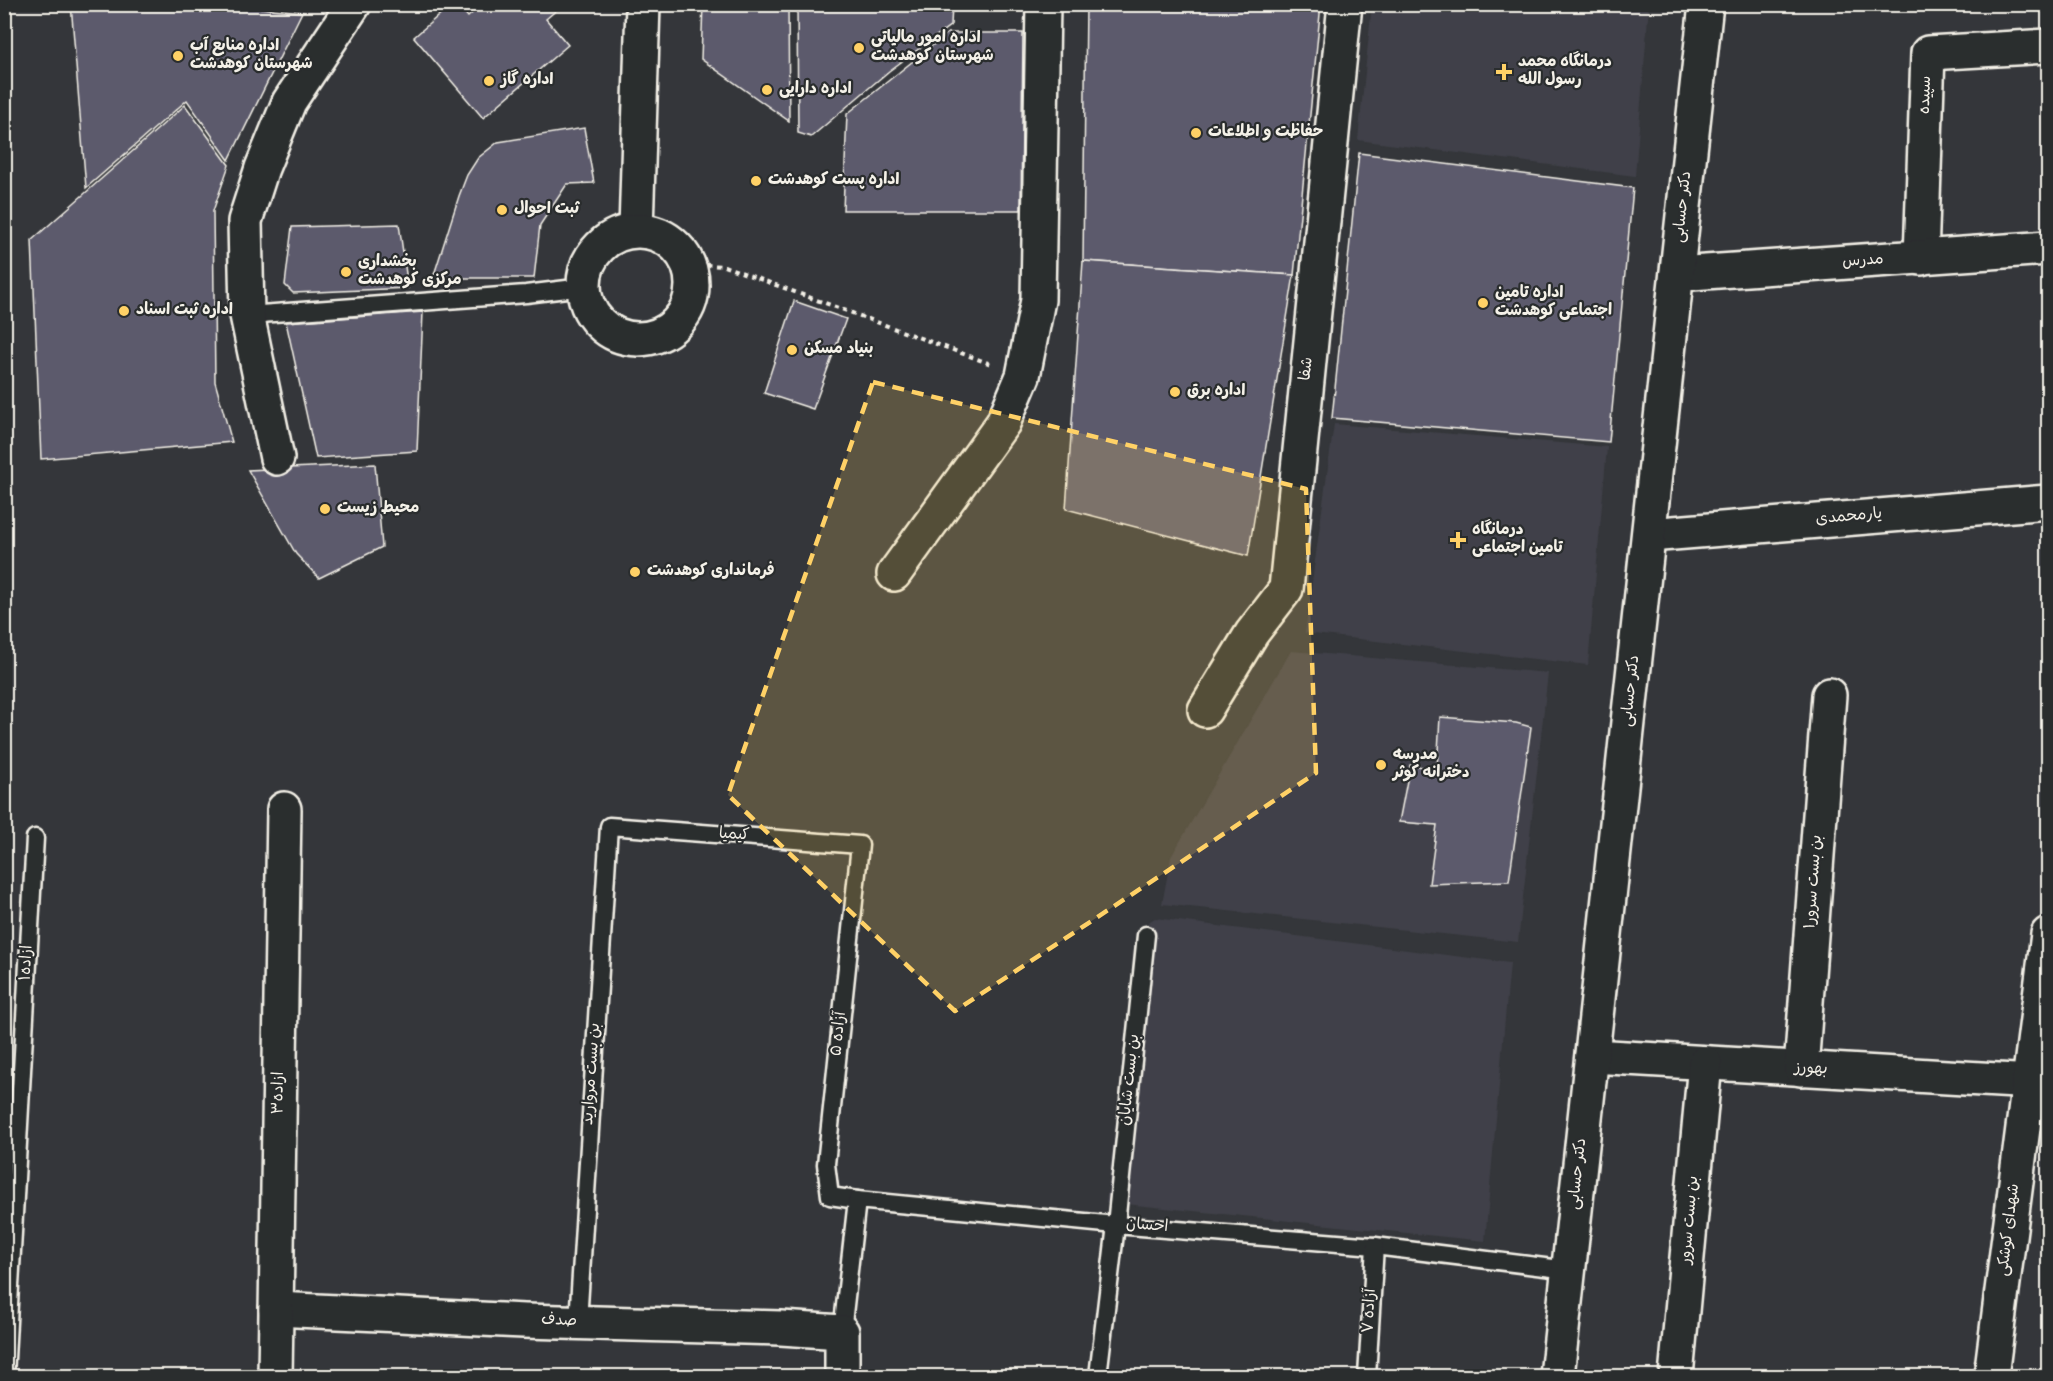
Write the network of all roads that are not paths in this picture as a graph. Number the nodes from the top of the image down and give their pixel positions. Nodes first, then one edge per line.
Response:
1 (354, 4) edge
2 (644, 4) edge
3 (1043, 4) edge
4 (1345, 4) edge
5 (1706, 4) edge
6 (2049, 46) edge
7 (636, 230) junction
8 (2049, 248) edge
9 (1921, 258) junction
10 (1677, 274) junction
11 (583, 287) junction
12 (247, 315) junction
13 (277, 458) dead end
14 (2049, 502) edge
15 (1649, 535) junction
16 (894, 574) dead end
17 (1829, 695) dead end
18 (1205, 710) dead end
19 (285, 809) dead end
20 (609, 826) joint
21 (35, 838) dead end
22 (860, 845) joint
23 (2049, 934) edge
24 (1146, 935) dead end
25 (1592, 1056) junction
26 (1705, 1063) junction
27 (1801, 1069) junction
28 (2039, 1083) edge
29 (857, 1200) junction
30 (1116, 1225) junction
31 (1374, 1246) junction
32 (1569, 1270) junction
33 (276, 1309) junction
34 (578, 1322) junction
35 (842, 1332) junction
36 (4, 1377) edge
37 (275, 1377) edge
38 (842, 1377) edge
39 (1098, 1377) edge
40 (1367, 1377) edge
41 (1557, 1377) edge
42 (1676, 1377) edge
43 (1991, 1377) edge

1 - 12 street
2 - 7 street
3 - 16 street
4 - 18 street, شفا
5 - 10 street, دکتر حسابی
6 - 9 street, سپیده
7 - 11 street
7 - 11 street
8 - 9 street, مدرس
9 - 10 street, مدرس
10 - 15 street, دکتر حسابی
11 - 12 lane
12 - 13 street
14 - 15 street, یارمحمدی
15 - 25 street, دکتر حسابی
17 - 27 street, بن بست سرور۱
19 - 33 street, ازاده۳
20 - 22 lane, کیمیا
20 - 34 lane, بن بست مروارید
21 - 36 lane, ازاده۱
22 - 29 lane, آزاده ۵
23 - 28 street, شهدای کوشکی
24 - 30 lane, بن بست شایان
25 - 26 street, بهورز
25 - 32 street, دکتر حسابی
26 - 27 street, بهورز
26 - 42 street, بن بست سرور
27 - 28 street, بهورز
28 - 43 street, شهدای کوشکی
29 - 30 lane, احسان
29 - 35 lane
30 - 31 lane, احسان
30 - 39 lane, بن بست شایان
31 - 32 lane, احسان
31 - 40 lane, آزاده ۷
32 - 41 street, دکتر حسابی
33 - 34 street, صدف
33 - 37 street, ازاده۳
34 - 35 street, صدف
35 - 38 street

